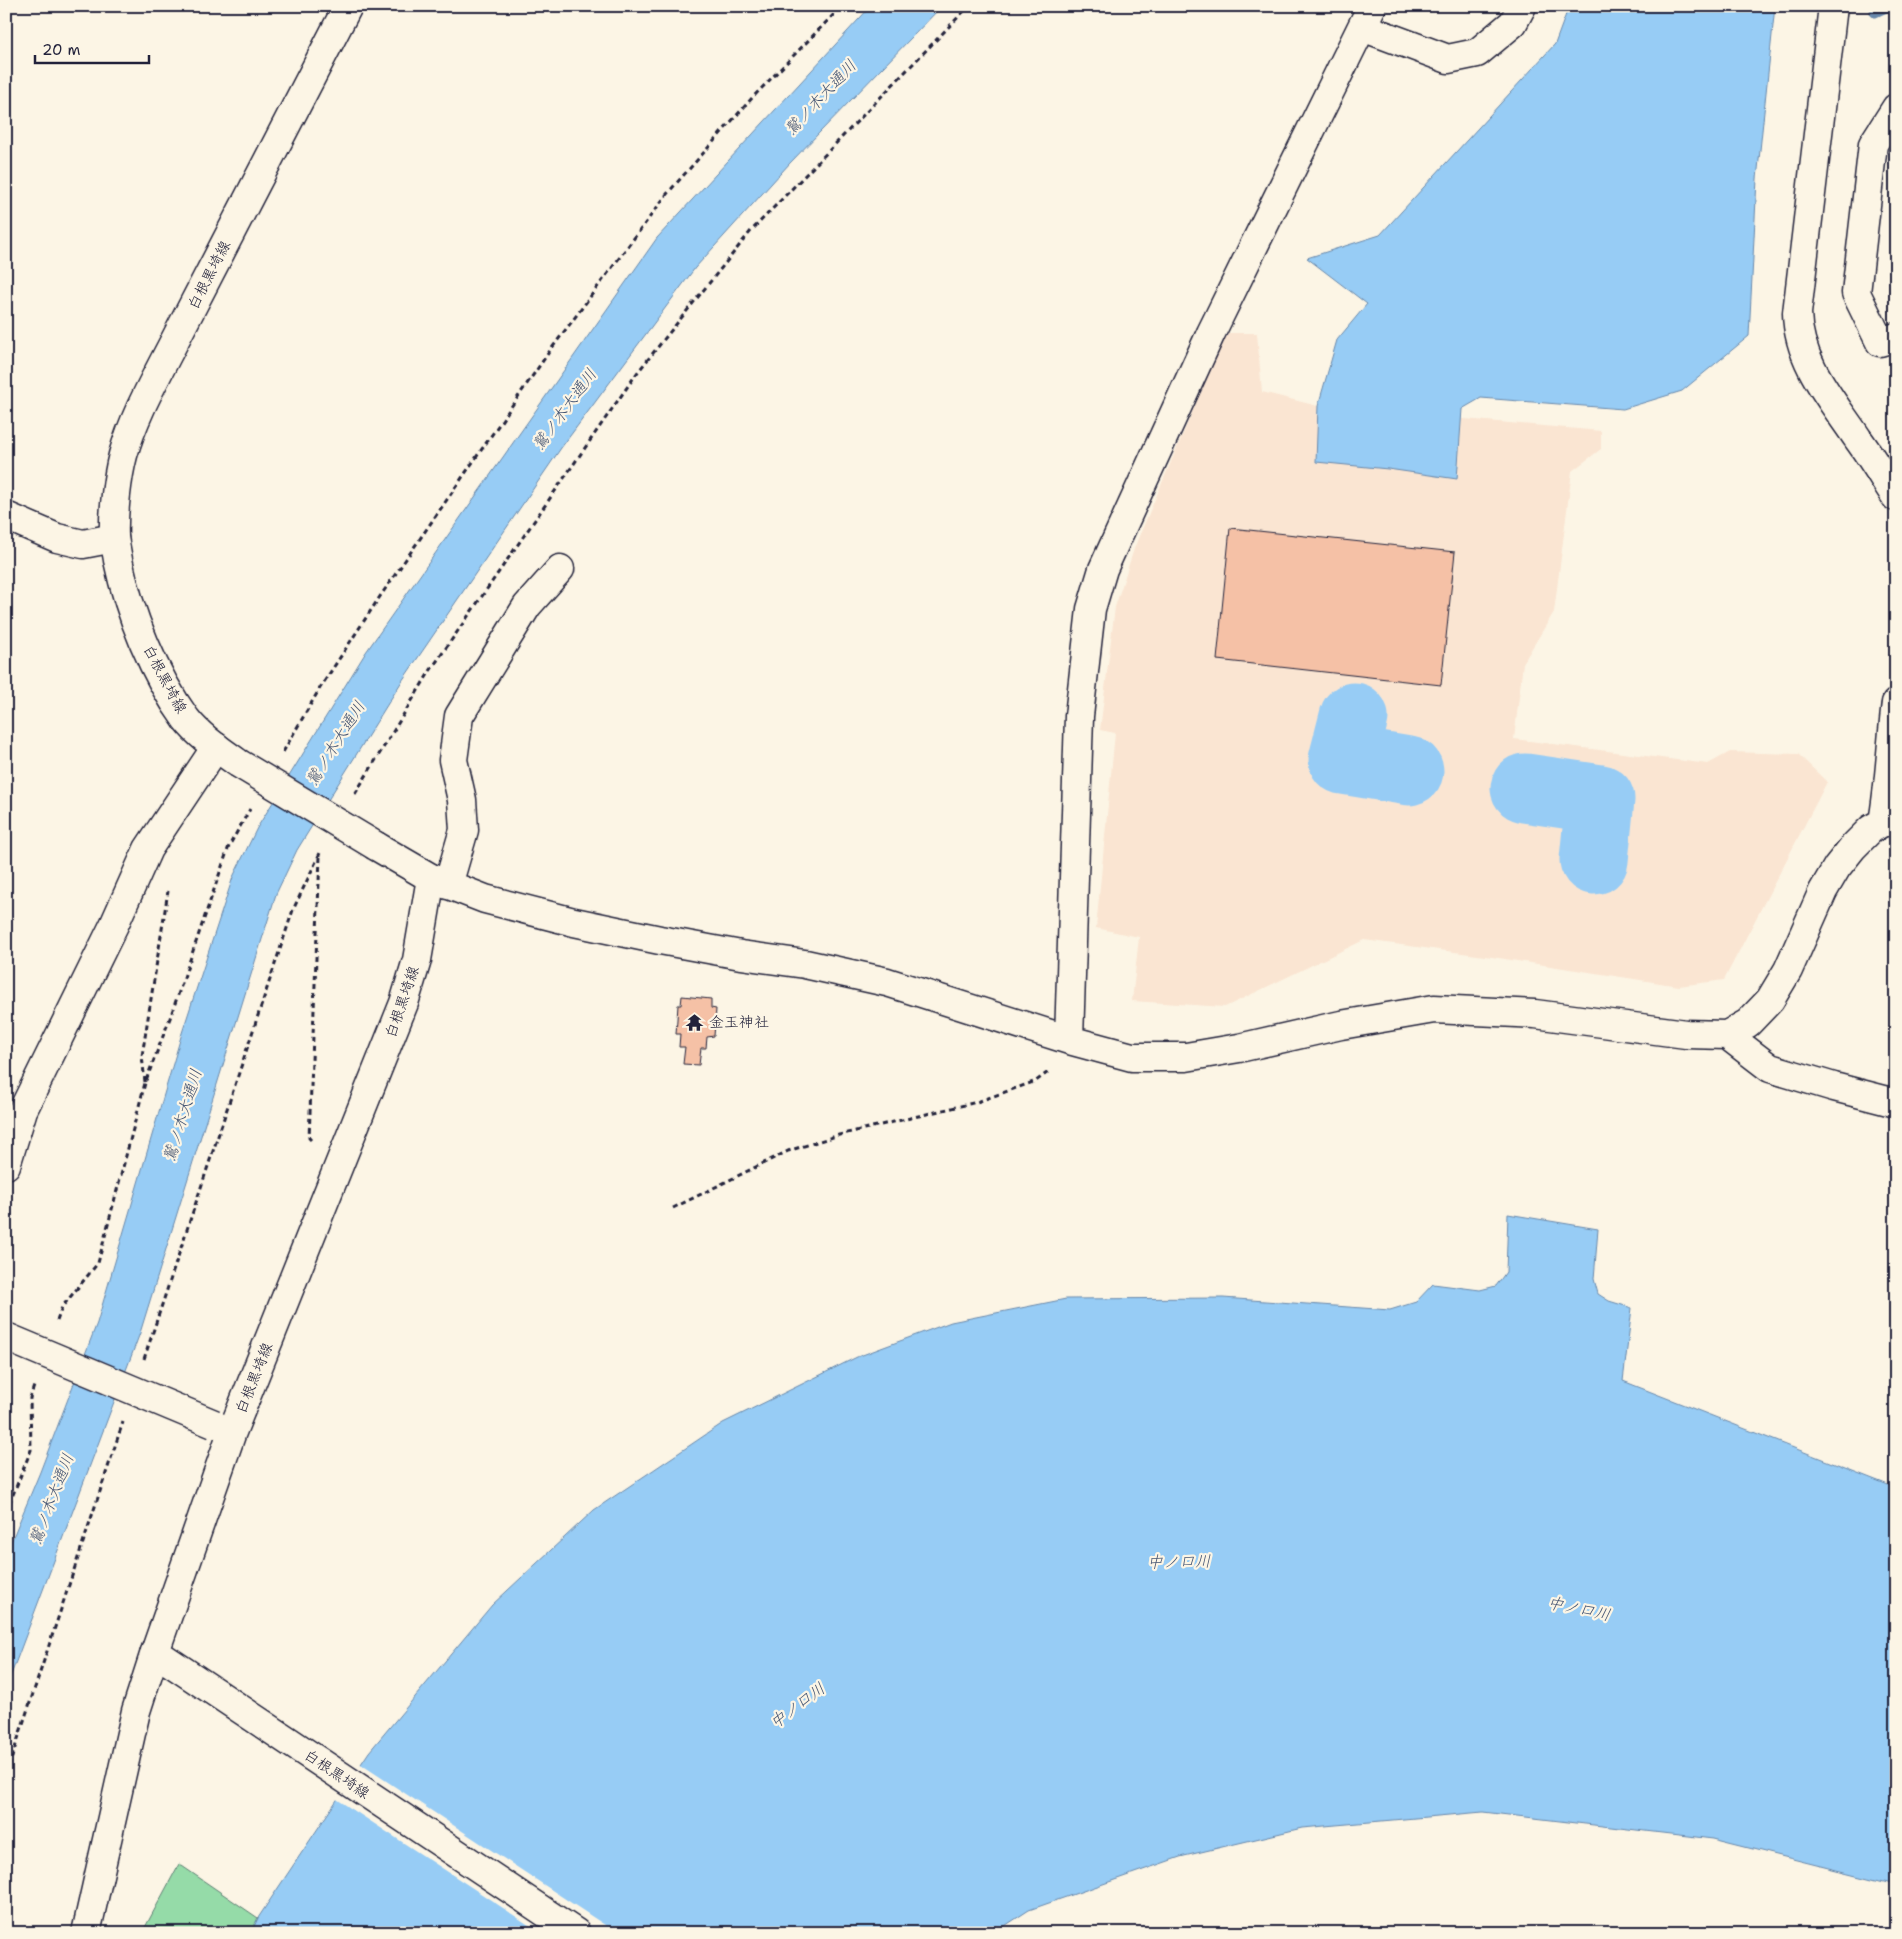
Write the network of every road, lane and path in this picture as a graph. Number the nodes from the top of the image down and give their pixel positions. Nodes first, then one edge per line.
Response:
1 (348, 6) edge
2 (842, 6) edge
3 (1522, 6) edge
4 (1833, 6) edge
5 (1367, 16) edge
6 (1896, 108) edge
7 (1896, 337) edge
8 (1896, 497) edge
9 (6, 516) edge
10 (114, 538) junction
11 (560, 569) dead end
12 (1896, 703) edge
13 (216, 747) junction
14 (282, 754) dead end
15 (1892, 785) edge
16 (253, 803) dead end
17 (1889, 822) edge
18 (320, 852) dead end
19 (440, 881) junction
20 (170, 883) dead end
21 (1727, 1035) junction
22 (1069, 1040) junction
23 (145, 1083) junction
24 (1896, 1103) edge
25 (12, 1126) edge
26 (6, 1165) edge
27 (338, 1168) junction
28 (673, 1208) dead end
29 (55, 1325) dead end
30 (6, 1337) edge
31 (36, 1380) dead end
32 (223, 1428) junction
33 (6, 1512) edge
34 (155, 1652) junction
35 (86, 1933) edge
36 (576, 1933) edge

1 - 10 main road, 白根黒埼線
2 - 14 path
3 - 5 main road
4 - 8 main road
5 - 22 main road
6 - 7 main road
9 - 10 main road
10 - 13 main road, 白根黒埼線
11 - 19 main road
12 - 15 main road
13 - 19 main road, 白根黒埼線, bridge
13 - 25 main road
15 - 17 main road
16 - 23 path
17 - 21 main road
18 - 27 path
19 - 22 main road
19 - 27 main road, 白根黒埼線
20 - 23 path
21 - 22 main road
21 - 24 main road
22 - 28 path
23 - 29 path
25 - 26 main road
27 - 32 main road, 白根黒埼線
30 - 32 main road, bridge
31 - 33 path
32 - 34 main road, 白根黒埼線
34 - 35 main road
34 - 36 main road, 白根黒埼線

